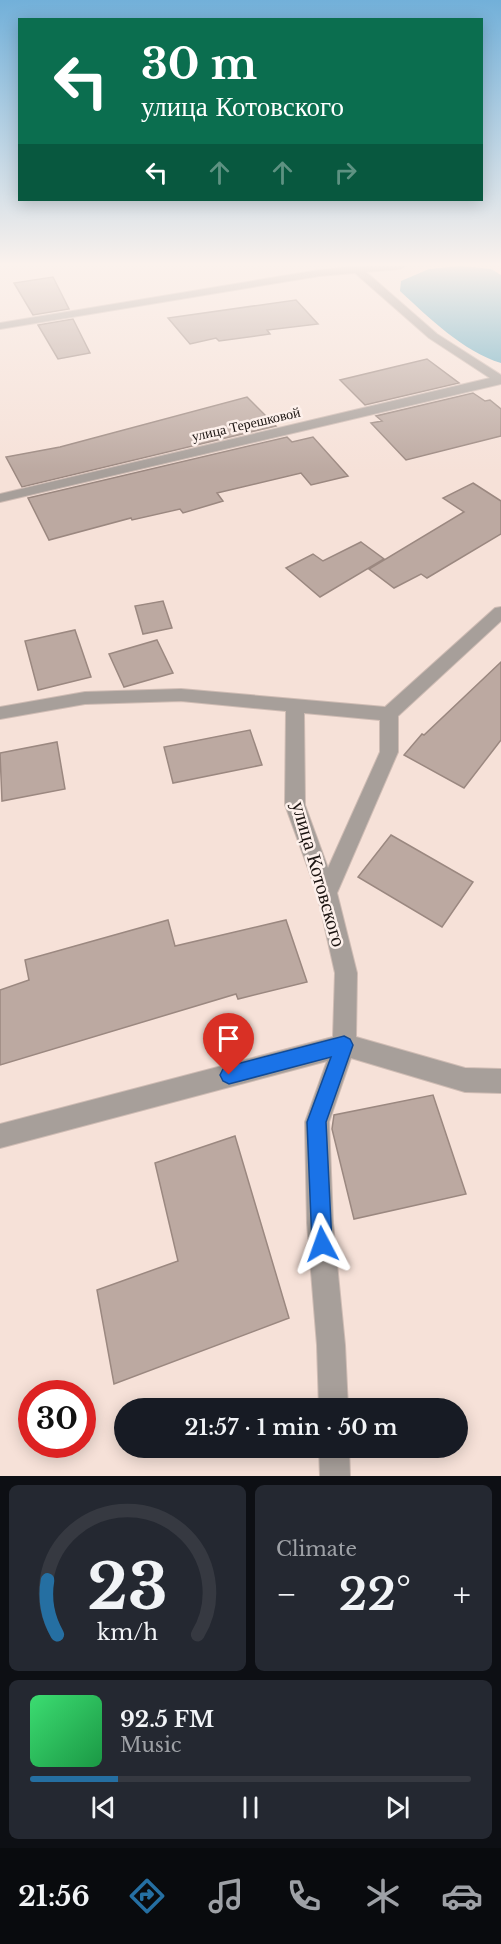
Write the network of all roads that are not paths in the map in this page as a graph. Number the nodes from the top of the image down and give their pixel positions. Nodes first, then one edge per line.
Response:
1 (432, 335) edge
2 (500, 379) edge
3 (0, 498) edge
4 (501, 612) edge
5 (295, 707) junction
6 (0, 713) edge
7 (389, 714) junction
8 (327, 893) junction
9 (344, 1045) junction
10 (501, 1081) edge
11 (0, 1136) edge
12 (333, 1398) edge
13 (334, 1458) edge
14 (335, 1476) edge

1 - 2 street
2 - 3 street, улица Терешковой
4 - 7 street
5 - 6 street
5 - 7 street
5 - 8 street, улица Котовского
7 - 8 street
8 - 9 street, улица Котовского
9 - 10 street
9 - 11 street
9 - 12 street, улица Котовского
13 - 14 street

